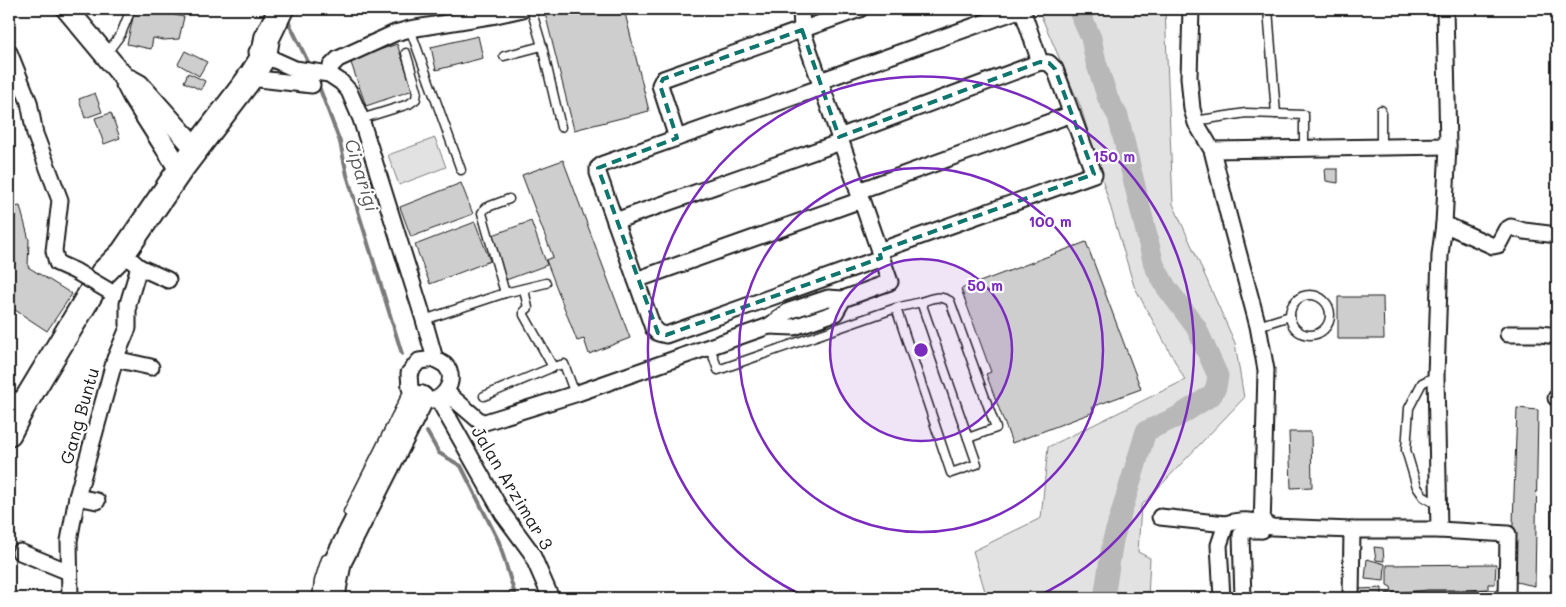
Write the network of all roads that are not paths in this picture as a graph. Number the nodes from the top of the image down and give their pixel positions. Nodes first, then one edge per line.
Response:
1 (67, 9) edge
2 (131, 9) edge
3 (523, 9) edge
4 (531, 9) edge
5 (801, 9) edge
6 (860, 9) edge
7 (1022, 9) edge
8 (1191, 9) edge
9 (1268, 9) edge
10 (1445, 9) edge
11 (410, 29) junction
12 (802, 30) junction
13 (269, 34) edge
14 (542, 46) junction
15 (9, 52) edge
16 (406, 53) dead end
17 (106, 54) junction
18 (504, 56) dead end
19 (1040, 62) junction
20 (328, 73) junction
21 (245, 74) junction
22 (122, 75) junction
23 (821, 84) junction
24 (312, 85) dead end
25 (1381, 110) dead end
26 (1072, 114) junction
27 (1276, 114) junction
28 (361, 119) junction
29 (1196, 123) junction
30 (561, 127) dead end
31 (678, 138) junction
32 (840, 140) junction
33 (192, 145) junction
34 (1381, 146) junction
35 (1448, 146) junction
36 (1304, 147) junction
37 (1212, 150) junction
38 (177, 166) junction
39 (461, 170) dead end
40 (860, 195) junction
41 (509, 199) dead end
42 (615, 221) junction
43 (1444, 224) junction
44 (1557, 234) edge
45 (880, 254) junction
46 (131, 260) junction
47 (168, 280) dead end
48 (636, 280) junction
49 (106, 282) junction
50 (546, 283) dead end
51 (524, 289) junction
52 (504, 293) junction
53 (921, 302) junction
54 (128, 304) junction
55 (896, 308) junction
56 (1290, 316) junction
57 (424, 320) junction
58 (1258, 326) junction
59 (1508, 334) dead end
60 (1557, 336) edge
61 (710, 347) junction
62 (116, 359) junction
63 (435, 359) junction
64 (152, 367) dead end
65 (553, 367) junction
66 (1436, 376) junction
67 (575, 394) junction
68 (428, 395) junction
69 (484, 396) dead end
70 (16, 401) edge
71 (9, 433) edge
72 (968, 438) junction
73 (77, 497) junction
74 (97, 501) dead end
75 (1438, 504) junction
76 (1160, 517) dead end
77 (343, 522) dead end
78 (1226, 524) junction
79 (1266, 526) junction
80 (1352, 530) junction
81 (1439, 530) junction
82 (330, 549) dead end
83 (20, 552) dead end
84 (69, 572) junction
85 (1507, 597) edge
86 (70, 598) edge
87 (317, 598) edge
88 (332, 598) edge
89 (551, 598) edge
90 (1222, 598) edge
91 (1243, 598) edge
92 (1351, 598) edge
93 (1389, 598) edge

1 - 17 main road
2 - 17 lane
3 - 11 street
4 - 14 lane
5 - 12 street
6 - 12 street
7 - 19 street
7 - 23 street
8 - 29 street
9 - 27 lane
10 - 35 street
11 - 20 street
11 - 39 lane
12 - 23 street
12 - 31 street
13 - 20 street
13 - 21 highway
14 - 18 lane
14 - 30 lane
15 - 49 street, bridge
16 - 28 lane
17 - 22 main road
19 - 26 street
19 - 32 street
20 - 28 street
21 - 24 street
21 - 33 highway
22 - 33 main road
22 - 38 main road
23 - 31 street
23 - 32 street
25 - 34 lane
26 - 40 street
26 - 45 street
27 - 29 lane
27 - 36 lane
28 - 57 street
29 - 37 street
31 - 42 street
32 - 40 street
32 - 42 street
33 - 38 highway
34 - 35 street
34 - 36 street
35 - 43 street
36 - 37 street
37 - 58 street
38 - 46 highway
38 - 49 highway
40 - 45 street
40 - 48 street
41 - 52 lane
42 - 48 street
43 - 44 street
43 - 66 street
45 - 48 street
45 - 61 street
46 - 47 street
46 - 49 highway
46 - 54 street, Gang Buntu
49 - 54 street
49 - 70 highway
50 - 51 lane
51 - 52 lane
51 - 65 lane
52 - 57 lane
53 - 55 lane
53 - 72 lane
53 - 72 lane
54 - 62 street, Gang Buntu
55 - 61 lane
55 - 72 lane
56 - 56 lane
56 - 58 lane
57 - 63 street
58 - 79 street
59 - 60 street
61 - 67 street
62 - 64 street
62 - 73 street, Gang Buntu
63 - 68 street
63 - 68 street
65 - 67 lane
65 - 69 lane
66 - 75 street
66 - 75 lane
67 - 68 street
68 - 77 lane
68 - 88 highway
68 - 89 street, Jalan Arzimar 3
70 - 71 highway
73 - 74 street
73 - 84 street, Gang Buntu
75 - 81 street
76 - 78 street
78 - 79 street
78 - 90 street
79 - 80 street
79 - 91 street
80 - 81 street
80 - 92 street
81 - 85 street
82 - 87 lane
83 - 84 street
84 - 86 street, Gang Buntu
85 - 93 lane

